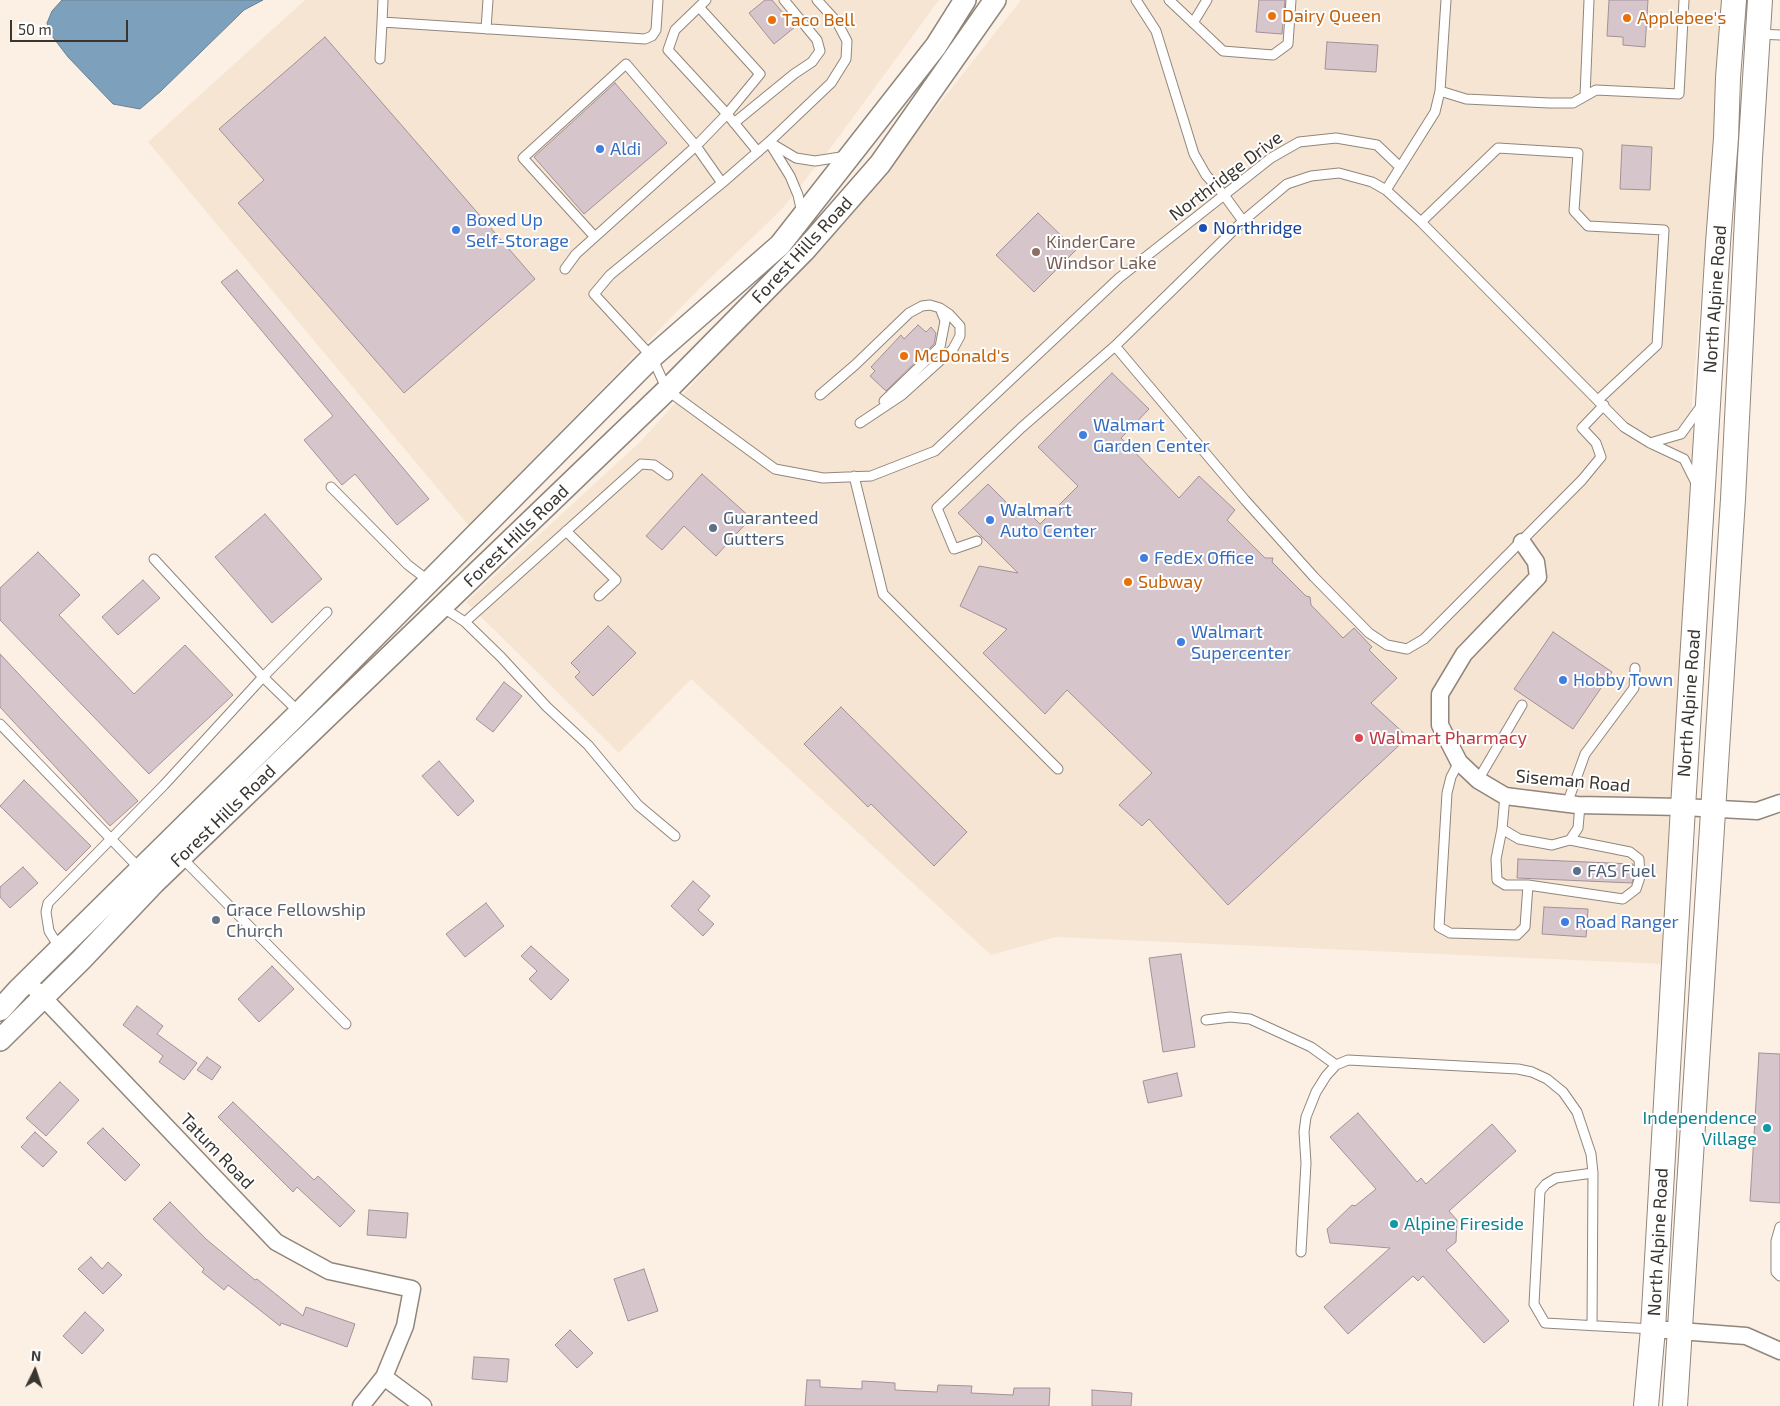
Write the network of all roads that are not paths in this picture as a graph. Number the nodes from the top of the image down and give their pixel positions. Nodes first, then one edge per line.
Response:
1 (383, 0) edge
2 (488, 0) edge
3 (658, 0) edge
4 (706, 0) edge
5 (784, 0) edge
6 (816, 0) edge
7 (965, 0) edge
8 (995, 0) edge
9 (1136, 0) edge
10 (1169, 0) edge
11 (1207, 0) edge
12 (1291, 0) edge
13 (1446, 0) edge
14 (1589, 0) edge
15 (1684, 0) edge
16 (1734, 0) edge
17 (1760, 0) edge
18 (699, 7) junction
19 (382, 22) junction
20 (1193, 23) junction
21 (486, 29) junction
22 (1769, 34) edge
23 (380, 59) dead end
24 (1440, 91) junction
25 (1585, 96) junction
26 (726, 114) junction
27 (734, 123) junction
28 (1726, 138) junction
29 (1751, 139) junction
30 (769, 142) junction
31 (696, 146) junction
32 (758, 152) junction
33 (850, 156) junction
34 (1400, 167) junction
35 (722, 183) junction
36 (1386, 190) junction
37 (1224, 195) junction
38 (802, 216) junction
39 (1243, 221) junction
40 (1421, 222) junction
41 (595, 237) junction
42 (565, 270) dead end
43 (940, 308) junction
44 (1115, 346) junction
45 (652, 357) junction
46 (667, 390) junction
47 (820, 395) dead end
48 (1709, 395) junction
49 (1601, 403) junction
50 (1650, 443) junction
51 (668, 475) dead end
52 (854, 476) junction
53 (331, 486) dead end
54 (1702, 497) junction
55 (566, 531) junction
56 (977, 541) dead end
57 (1522, 542) junction
58 (154, 560) dead end
59 (428, 581) junction
60 (599, 596) dead end
61 (442, 607) junction
62 (328, 612) dead end
63 (465, 622) junction
64 (1635, 668) dead end
65 (263, 677) junction
66 (1522, 705) dead end
67 (300, 712) junction
68 (0, 724) edge
69 (1460, 762) junction
70 (1058, 769) dead end
71 (1478, 780) junction
72 (1505, 796) junction
73 (1780, 802) edge
74 (1574, 805) junction
75 (1683, 807) junction
76 (1713, 809) junction
77 (1502, 829) junction
78 (675, 836) dead end
79 (110, 839) junction
80 (1570, 840) junction
81 (180, 857) junction
82 (142, 870) junction
83 (1528, 885) junction
84 (63, 948) junction
85 (35, 989) junction
86 (10, 1007) edge
87 (1206, 1020) dead end
88 (346, 1024) dead end
89 (0, 1040) edge
90 (1336, 1065) junction
91 (1593, 1174) junction
92 (1780, 1227) edge
93 (1301, 1252) dead end
94 (1780, 1276) edge
95 (1592, 1326) junction
96 (1653, 1329) junction
97 (1680, 1331) junction
98 (1780, 1351) edge
99 (384, 1377) junction
100 (361, 1406) edge
101 (423, 1406) edge
102 (1646, 1406) edge
103 (1675, 1406) edge

1 - 19 lane
2 - 21 lane
3 - 21 lane
4 - 18 lane
5 - 27 lane
6 - 30 lane
7 - 33 street, Forest Hills Road
8 - 46 street, Forest Hills Road
9 - 37 lane
10 - 20 lane
11 - 20 lane
12 - 20 lane
13 - 24 lane
14 - 25 lane
15 - 25 lane
16 - 28 main road, North Alpine Road
17 - 22 main road, North Alpine Road
18 - 26 lane
18 - 26 lane
19 - 21 lane
19 - 23 lane
22 - 29 main road, North Alpine Road
24 - 25 lane
24 - 34 lane
26 - 27 lane
26 - 31 lane
27 - 32 lane
28 - 29 main road
28 - 48 main road, North Alpine Road
29 - 76 main road, North Alpine Road
30 - 32 lane
30 - 33 lane
30 - 38 lane
31 - 35 lane
31 - 41 lane
31 - 41 lane
32 - 35 lane
33 - 38 street, Forest Hills Road
34 - 36 lane
34 - 37 lane, Northridge Drive
35 - 45 lane
36 - 39 lane
36 - 40 lane
37 - 39 lane
37 - 52 lane, Northridge Drive
38 - 45 street, Forest Hills Road
39 - 44 lane
40 - 49 lane
40 - 49 lane
41 - 42 lane
43 - 43 lane
43 - 47 lane
44 - 56 lane
44 - 57 lane
45 - 46 lane
45 - 59 street, Forest Hills Road
46 - 52 lane, Northridge Drive
46 - 61 street, Forest Hills Road
48 - 50 lane
48 - 54 main road, North Alpine Road
49 - 50 lane
49 - 57 lane
50 - 54 lane
51 - 55 lane
52 - 70 lane
53 - 59 lane
54 - 75 main road, North Alpine Road
55 - 60 lane
55 - 63 lane
57 - 69 street, Siseman Road
58 - 65 lane
59 - 67 street, Forest Hills Road
61 - 63 lane
61 - 81 street, Forest Hills Road
62 - 65 lane
63 - 78 lane
64 - 74 lane
65 - 67 lane
65 - 79 lane
66 - 71 lane
67 - 82 street, Forest Hills Road
68 - 79 lane
69 - 71 street, Siseman Road
69 - 83 lane
71 - 72 street, Siseman Road
72 - 74 street, Siseman Road
72 - 77 lane
73 - 76 street, Siseman Road
74 - 75 street, Siseman Road
74 - 80 lane
75 - 76 street, Siseman Road
75 - 96 main road, North Alpine Road
76 - 97 main road, North Alpine Road
77 - 80 lane
77 - 83 lane
79 - 82 lane
79 - 84 lane
80 - 83 lane
81 - 85 street, Forest Hills Road
81 - 88 lane
82 - 84 street, Forest Hills Road
84 - 85 street, Forest Hills Road
85 - 86 street, Forest Hills Road
85 - 99 street, Tatum Road
86 - 89 street, Forest Hills Road
87 - 90 lane
90 - 91 lane
90 - 93 lane
91 - 95 lane
91 - 95 lane
92 - 94 lane
95 - 96 lane
96 - 97 street
96 - 102 main road, North Alpine Road
97 - 98 street
97 - 103 main road, North Alpine Road
99 - 100 street
99 - 101 street

